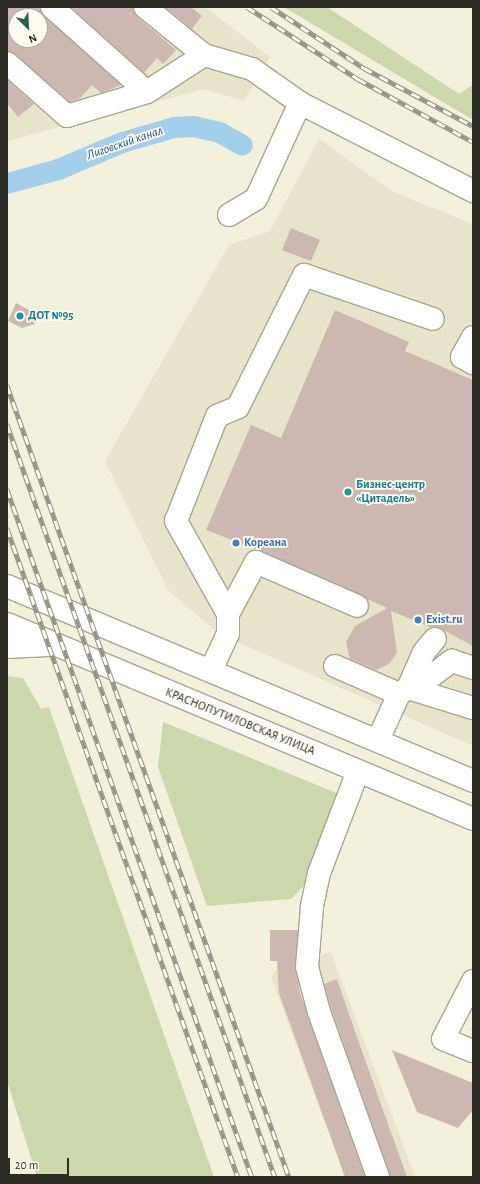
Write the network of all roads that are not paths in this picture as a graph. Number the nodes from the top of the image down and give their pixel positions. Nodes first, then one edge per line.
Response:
1 (52, 7) edge
2 (145, 7) edge
3 (204, 55) junction
4 (7, 63) edge
5 (147, 92) junction
6 (300, 103) junction
7 (473, 191) edge
8 (229, 215) dead end
9 (433, 319) dead end
10 (473, 336) edge
11 (473, 363) edge
12 (7, 586) edge
13 (357, 606) dead end
14 (228, 614) junction
15 (7, 624) edge
16 (435, 639) dead end
17 (51, 645) junction
18 (7, 647) edge
19 (335, 666) dead end
20 (473, 668) edge
21 (211, 670) junction
22 (403, 691) junction
23 (473, 708) edge
24 (378, 740) junction
25 (358, 771) junction
26 (473, 781) edge
27 (473, 819) edge
28 (473, 981) edge
29 (473, 1051) edge
30 (378, 1177) edge

1 - 5 main road
2 - 3 main road
3 - 5 main road
3 - 6 main road
4 - 5 main road
6 - 7 main road
6 - 8 main road
9 - 14 main road
10 - 11 main road
12 - 21 main road
13 - 14 main road
14 - 21 main road
15 - 17 main road, КРАСНОПУТИЛОВСКАЯ УЛИЦА
16 - 22 main road
17 - 18 main road
17 - 25 main road, КРАСНОПУТИЛОВСКАЯ УЛИЦА
19 - 22 main road
20 - 22 main road
21 - 24 main road
22 - 23 main road
22 - 24 main road
24 - 26 main road
25 - 27 main road, КРАСНОПУТИЛОВСКАЯ УЛИЦА
25 - 30 main road
28 - 29 main road

